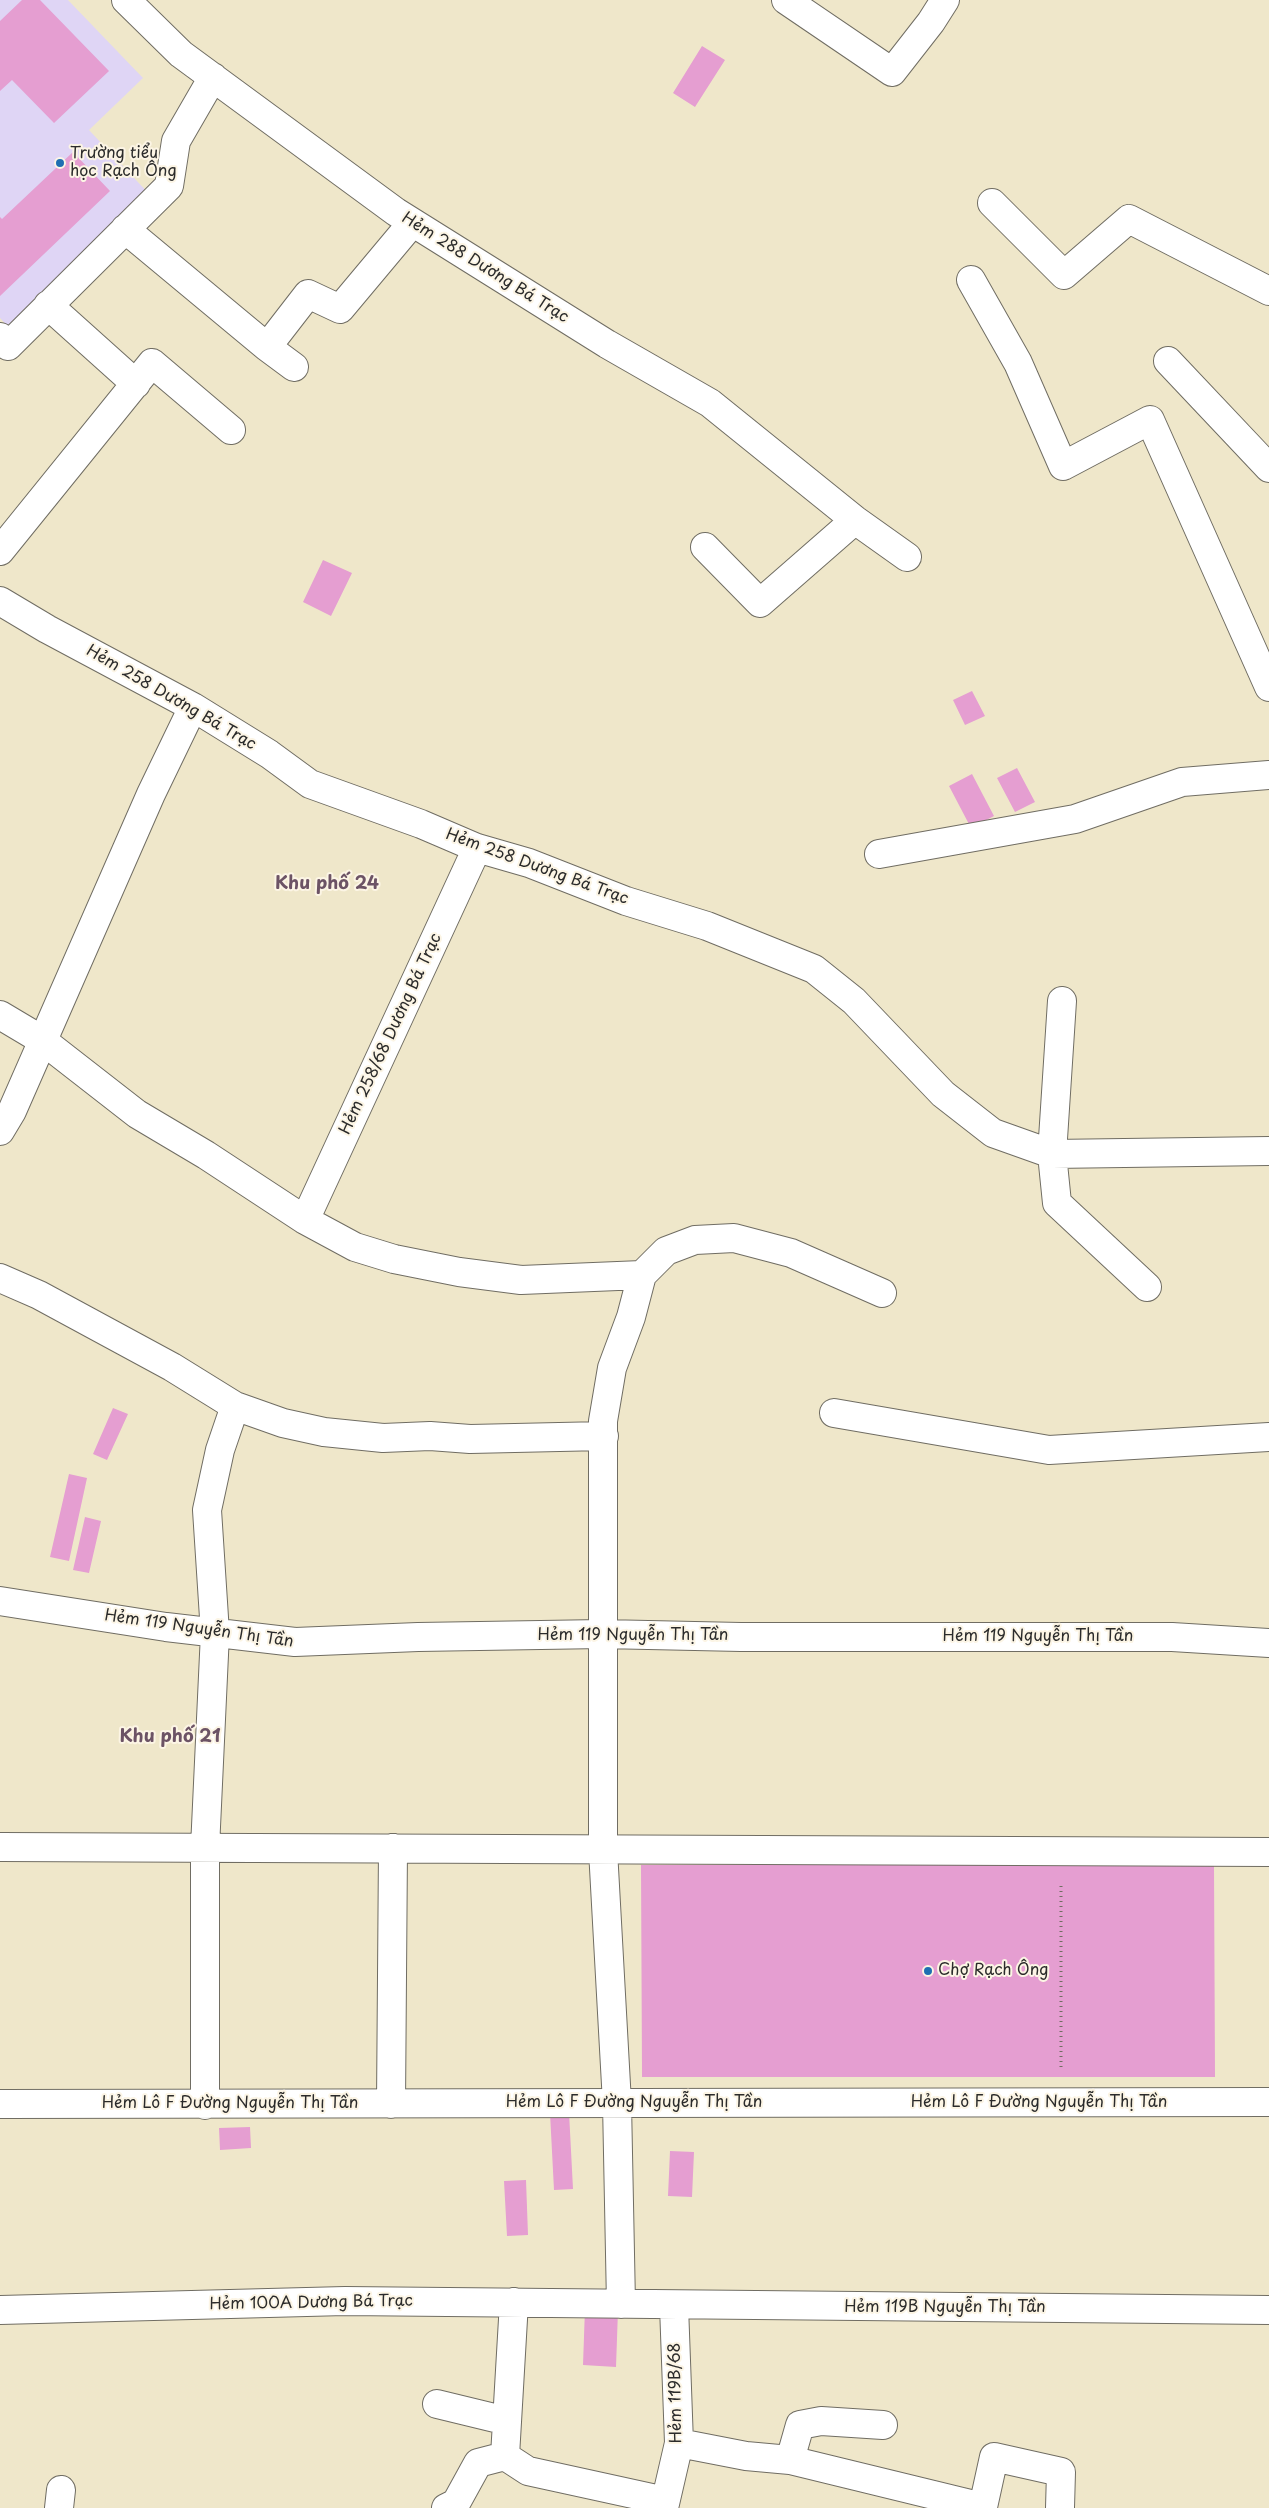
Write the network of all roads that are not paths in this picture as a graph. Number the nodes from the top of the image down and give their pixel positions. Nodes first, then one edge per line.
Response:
1 (126, 0) edge
2 (786, 0) edge
3 (945, 0) edge
4 (213, 77) junction
5 (992, 203) dead end
6 (412, 223) junction
7 (126, 229) junction
8 (971, 280) dead end
9 (1269, 292) edge
10 (48, 305) junction
11 (4, 342) edge
12 (266, 347) junction
13 (1168, 361) dead end
14 (294, 367) dead end
15 (136, 384) junction
16 (232, 430) dead end
17 (1269, 468) edge
18 (855, 520) junction
19 (705, 548) dead end
20 (0, 551) edge
21 (907, 557) dead end
22 (0, 601) edge
23 (1269, 687) edge
24 (194, 707) junction
25 (1269, 775) edge
26 (476, 848) junction
27 (878, 854) dead end
28 (1062, 1001) dead end
29 (0, 1015) edge
30 (42, 1040) junction
31 (0, 1131) edge
32 (1269, 1151) edge
33 (1052, 1154) junction
34 (305, 1220) junction
35 (642, 1275) junction
36 (0, 1278) edge
37 (1147, 1287) dead end
38 (882, 1293) dead end
39 (235, 1406) junction
40 (834, 1412) dead end
41 (604, 1436) junction
42 (1269, 1437) edge
43 (0, 1601) edge
44 (216, 1633) junction
45 (602, 1634) junction
46 (1269, 1643) edge
47 (0, 1847) edge
48 (205, 1848) junction
49 (393, 1848) junction
50 (603, 1850) junction
51 (1269, 1852) edge
52 (1269, 2102) edge
53 (617, 2103) junction
54 (0, 2104) edge
55 (390, 2104) junction
56 (205, 2105) junction
57 (514, 2302) junction
58 (621, 2304) junction
59 (674, 2306) junction
60 (0, 2310) edge
61 (1269, 2310) edge
62 (437, 2404) dead end
63 (507, 2421) junction
64 (883, 2425) dead end
65 (679, 2443) junction
66 (505, 2456) junction
67 (790, 2460) junction
68 (664, 2504) edge
69 (446, 2508) edge
70 (983, 2508) edge
71 (1060, 2508) edge

1 - 4 street, Hẻm 288 Dương Bá Trạc
2 - 3 street
4 - 6 street, Hẻm 288 Dương Bá Trạc
4 - 7 street
5 - 9 street
6 - 12 street
6 - 18 street, Hẻm 288 Dương Bá Trạc
7 - 10 street
7 - 12 street
8 - 23 street
10 - 11 street
10 - 15 street
12 - 14 street
13 - 17 street
15 - 16 street
15 - 20 street
18 - 19 street
18 - 21 street, Hẻm 288 Dương Bá Trạc
22 - 24 street, Hẻm 258 Dương Bá Trạc
24 - 26 street, Hẻm 258 Dương Bá Trạc
24 - 30 street
25 - 27 street
26 - 33 street, Hẻm 258 Dương Bá Trạc
26 - 34 street, Hẻm 258/68 Dương Bá Trạc
28 - 33 street
29 - 30 street
30 - 31 street
30 - 34 street
32 - 33 street
33 - 37 street
34 - 35 street
35 - 38 street
35 - 41 street
36 - 39 street
39 - 41 street
39 - 44 street
40 - 42 street
41 - 45 street
43 - 44 street, Hẻm 119 Nguyễn Thị Tần
44 - 45 street, Hẻm 119 Nguyễn Thị Tần
44 - 48 street
45 - 46 street, Hẻm 119 Nguyễn Thị Tần
45 - 50 street
47 - 48 street
48 - 49 street
48 - 56 street
49 - 50 street
49 - 55 street
50 - 51 street
50 - 53 street
52 - 53 street, Hẻm Lô F Đường Nguyễn Thị Tần
53 - 55 street, Hẻm Lô F Đường Nguyễn Thị Tần
53 - 58 street
54 - 56 street, Hẻm Lô F Đường Nguyễn Thị Tần
55 - 56 street, Hẻm Lô F Đường Nguyễn Thị Tần
57 - 58 street, Hẻm 100A Dương Bá Trạc
57 - 60 street, Hẻm 100A Dương Bá Trạc
57 - 63 street
58 - 59 street, Hẻm 119B Nguyễn Thị Tần
59 - 61 street, Hẻm 119B Nguyễn Thị Tần
59 - 65 street, Hẻm 119B/68
62 - 63 street
63 - 66 street
64 - 67 street
65 - 67 street
65 - 68 street, Hẻm 119B/68
66 - 68 street
66 - 69 street
67 - 70 street
70 - 71 street

